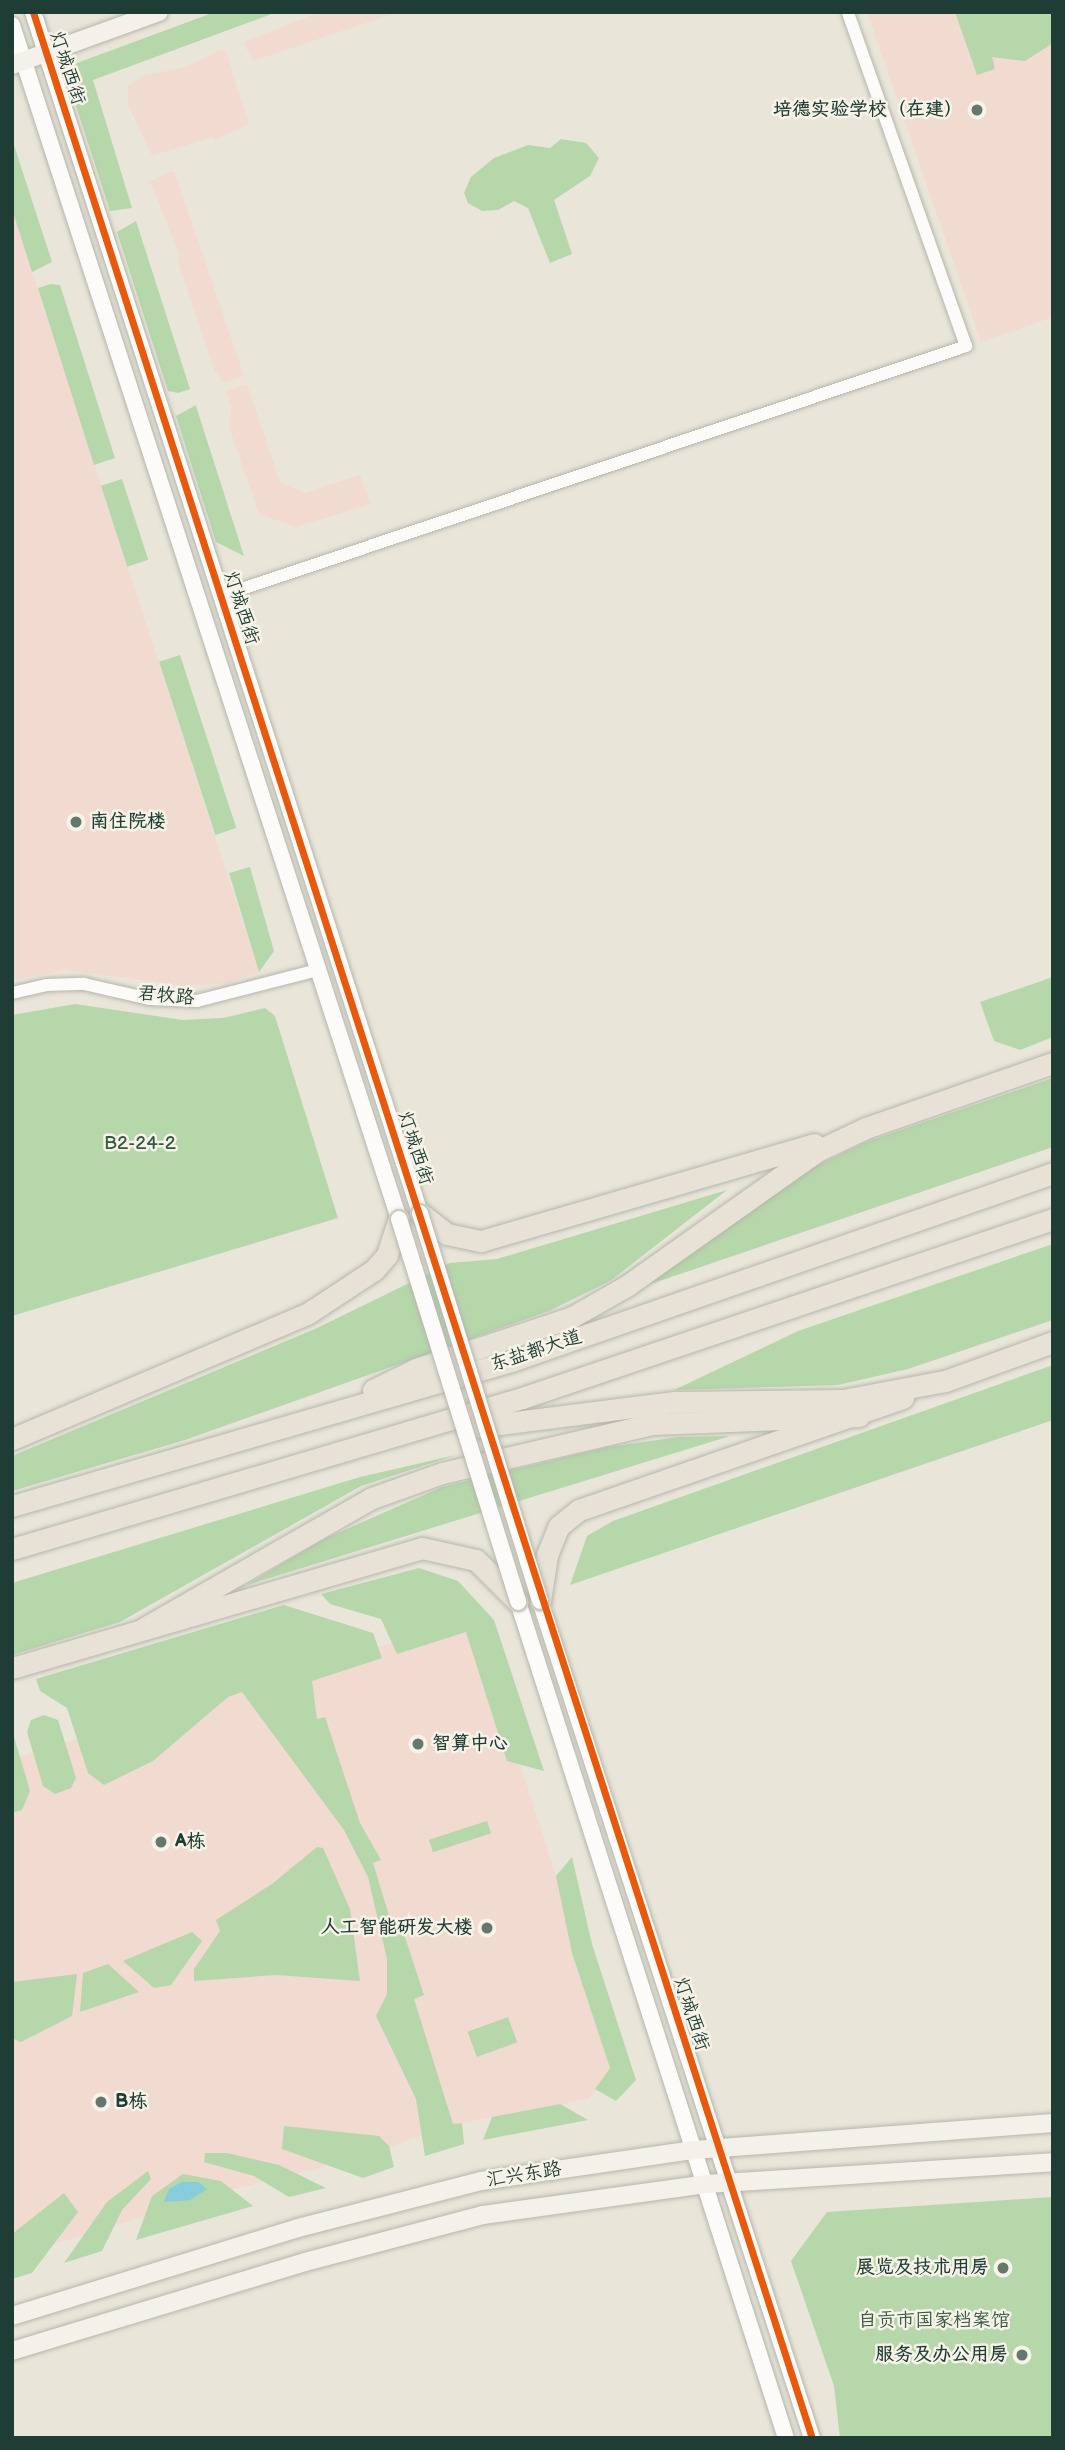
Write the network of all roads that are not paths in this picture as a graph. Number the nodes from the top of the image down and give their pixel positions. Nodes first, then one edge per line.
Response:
1 (33, 12) edge
2 (159, 12) edge
3 (848, 12) edge
4 (12, 25) edge
5 (46, 53) junction
6 (18, 63) edge
7 (221, 596) junction
8 (318, 970) junction
9 (12, 993) edge
10 (1053, 1063) edge
11 (866, 1128) junction
12 (1053, 1173) edge
13 (410, 1216) junction
14 (1053, 1219) edge
15 (1053, 1342) edge
16 (946, 1381) junction
17 (859, 1416) junction
18 (315, 1418) junction
19 (12, 1438) edge
20 (389, 1438) junction
21 (12, 1506) edge
22 (12, 1549) edge
23 (540, 1601) junction
24 (518, 1602) junction
25 (144, 1628) junction
26 (12, 1668) edge
27 (1053, 2123) edge
28 (718, 2148) junction
29 (694, 2150) junction
30 (1053, 2162) edge
31 (729, 2183) junction
32 (706, 2184) junction
33 (12, 2316) edge
34 (12, 2351) edge
35 (786, 2438) edge
36 (812, 2438) edge

1 - 5 street, 灯城西街
2 - 5 main road
3 - 7 street
4 - 6 street, 灯城西街
5 - 6 main road
5 - 7 street, 灯城西街
6 - 8 street, 灯城西街
7 - 13 street, 灯城西街
8 - 9 street, 君牧路
8 - 13 street, 灯城西街
10 - 11 highway
11 - 13 highway
11 - 18 highway
12 - 18 highway, 东盐都大道
13 - 19 highway
13 - 23 street, 灯城西街, bridge
13 - 24 street, 灯城西街, bridge
14 - 20 highway, 东盐都大道
15 - 16 highway
16 - 17 highway
16 - 20 highway
17 - 23 highway
17 - 25 highway
18 - 21 highway, 东盐都大道
20 - 22 highway, 东盐都大道
23 - 28 street, 灯城西街
24 - 25 highway
24 - 29 street, 灯城西街
25 - 26 highway
27 - 28 main road, 汇兴东路
28 - 29 main road, 汇兴东路
28 - 31 street, 灯城西街
29 - 32 street, 灯城西街
29 - 33 main road, 汇兴东路
30 - 31 main road, 汇兴东路
31 - 32 main road, 汇兴东路
31 - 36 street, 灯城西街
32 - 34 main road, 汇兴东路
32 - 35 street, 灯城西街

